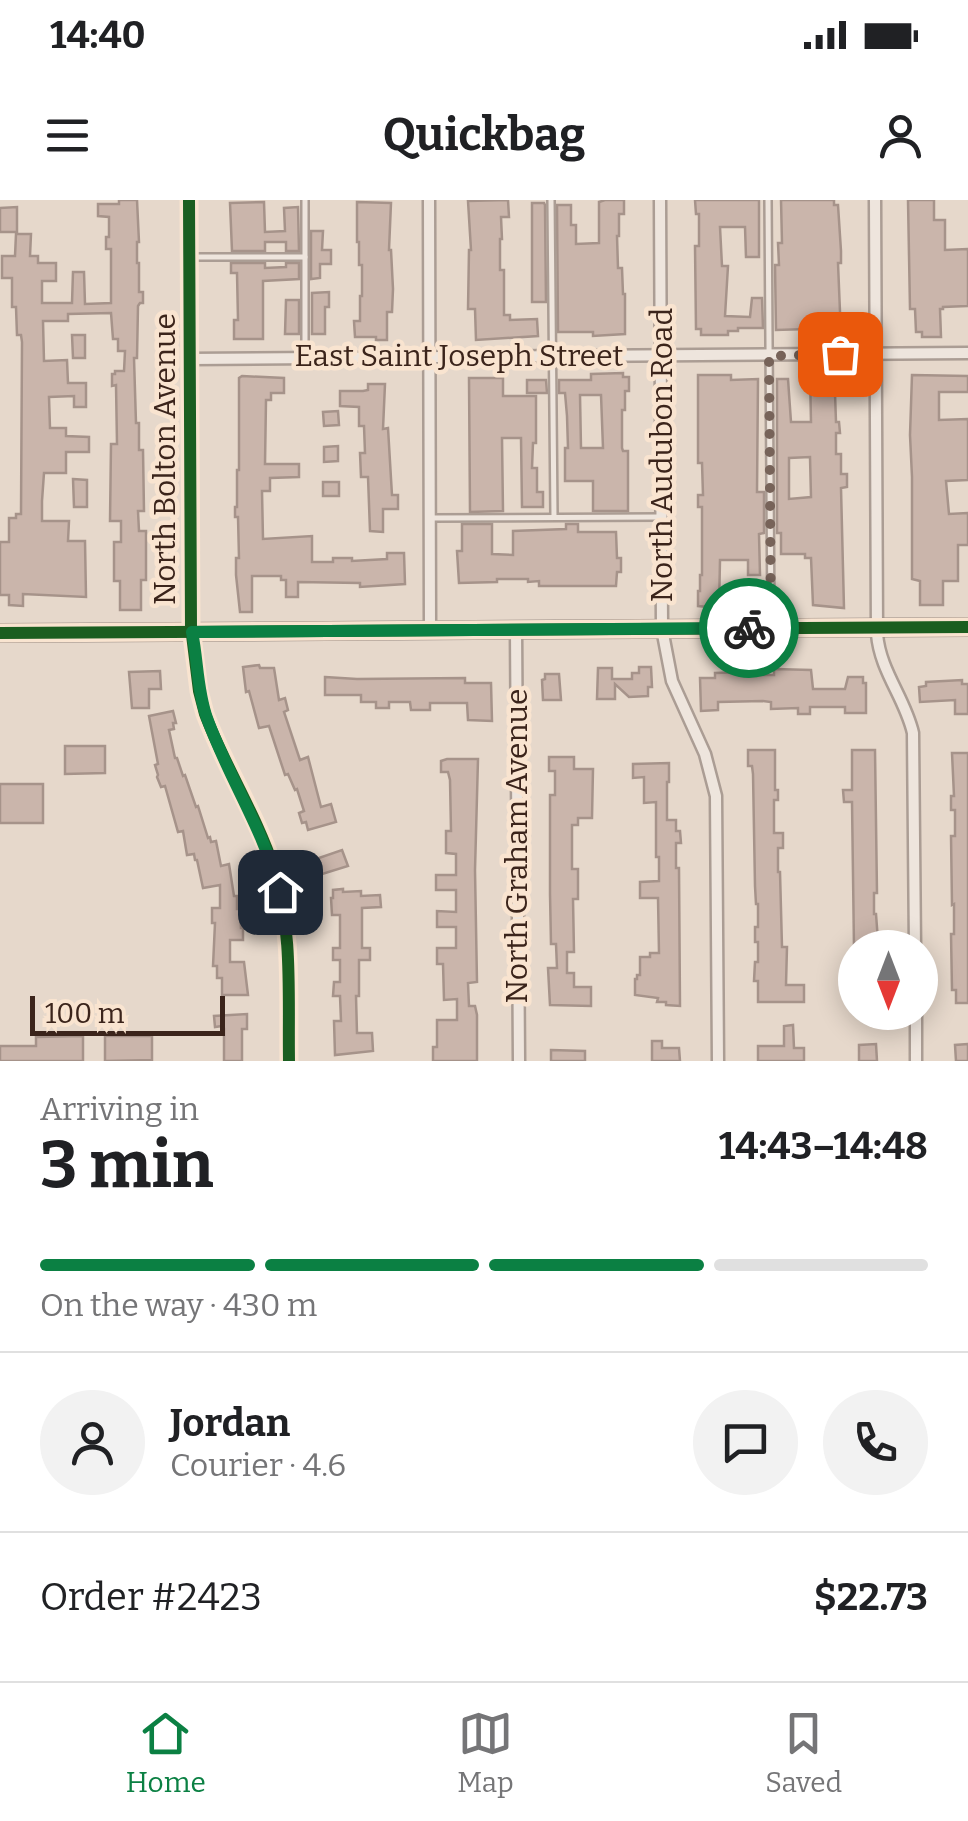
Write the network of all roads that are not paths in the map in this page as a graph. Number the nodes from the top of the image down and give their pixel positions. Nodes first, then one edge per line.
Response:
1 (189, 200) edge
2 (305, 200) edge
3 (429, 200) edge
4 (550, 200) edge
5 (660, 200) edge
6 (768, 200) edge
7 (874, 200) edge
8 (189, 257) junction
9 (305, 257) junction
10 (968, 352) edge
11 (876, 353) junction
12 (551, 355) junction
13 (662, 355) junction
14 (429, 356) junction
15 (769, 356) junction
16 (306, 358) junction
17 (190, 359) junction
18 (662, 517) junction
19 (430, 518) junction
20 (554, 518) junction
21 (968, 627) edge
22 (771, 628) junction
23 (877, 628) junction
24 (662, 629) junction
25 (430, 630) junction
26 (516, 630) junction
27 (192, 632) junction
28 (0, 633) edge
29 (915, 930) edge
30 (916, 1030) edge
31 (290, 1061) edge
32 (519, 1061) edge
33 (718, 1061) edge
34 (916, 1061) edge

1 - 8 street, North Bolton Avenue
2 - 9 lane
3 - 14 street
4 - 12 lane
5 - 13 street, North Audubon Road
6 - 15 lane
7 - 11 street
8 - 9 lane
8 - 17 street, North Bolton Avenue
9 - 16 lane
10 - 11 street, East Saint Joseph Street
11 - 15 street, East Saint Joseph Street
11 - 23 street
12 - 13 street, East Saint Joseph Street
12 - 14 street, East Saint Joseph Street
12 - 20 lane
13 - 15 street, East Saint Joseph Street
13 - 18 street, North Audubon Road
14 - 16 street, East Saint Joseph Street
14 - 19 street
15 - 22 lane
16 - 17 street, East Saint Joseph Street
17 - 27 street, North Bolton Avenue
18 - 20 lane
18 - 24 street, North Audubon Road
19 - 20 lane
19 - 25 street
21 - 23 main road
22 - 23 main road
22 - 24 main road
23 - 29 street
24 - 26 main road
24 - 33 street, North Audubon Road
25 - 26 main road
25 - 27 main road
26 - 32 street, North Graham Avenue
27 - 28 main road
27 - 31 street, North Bolton Avenue
30 - 34 street

